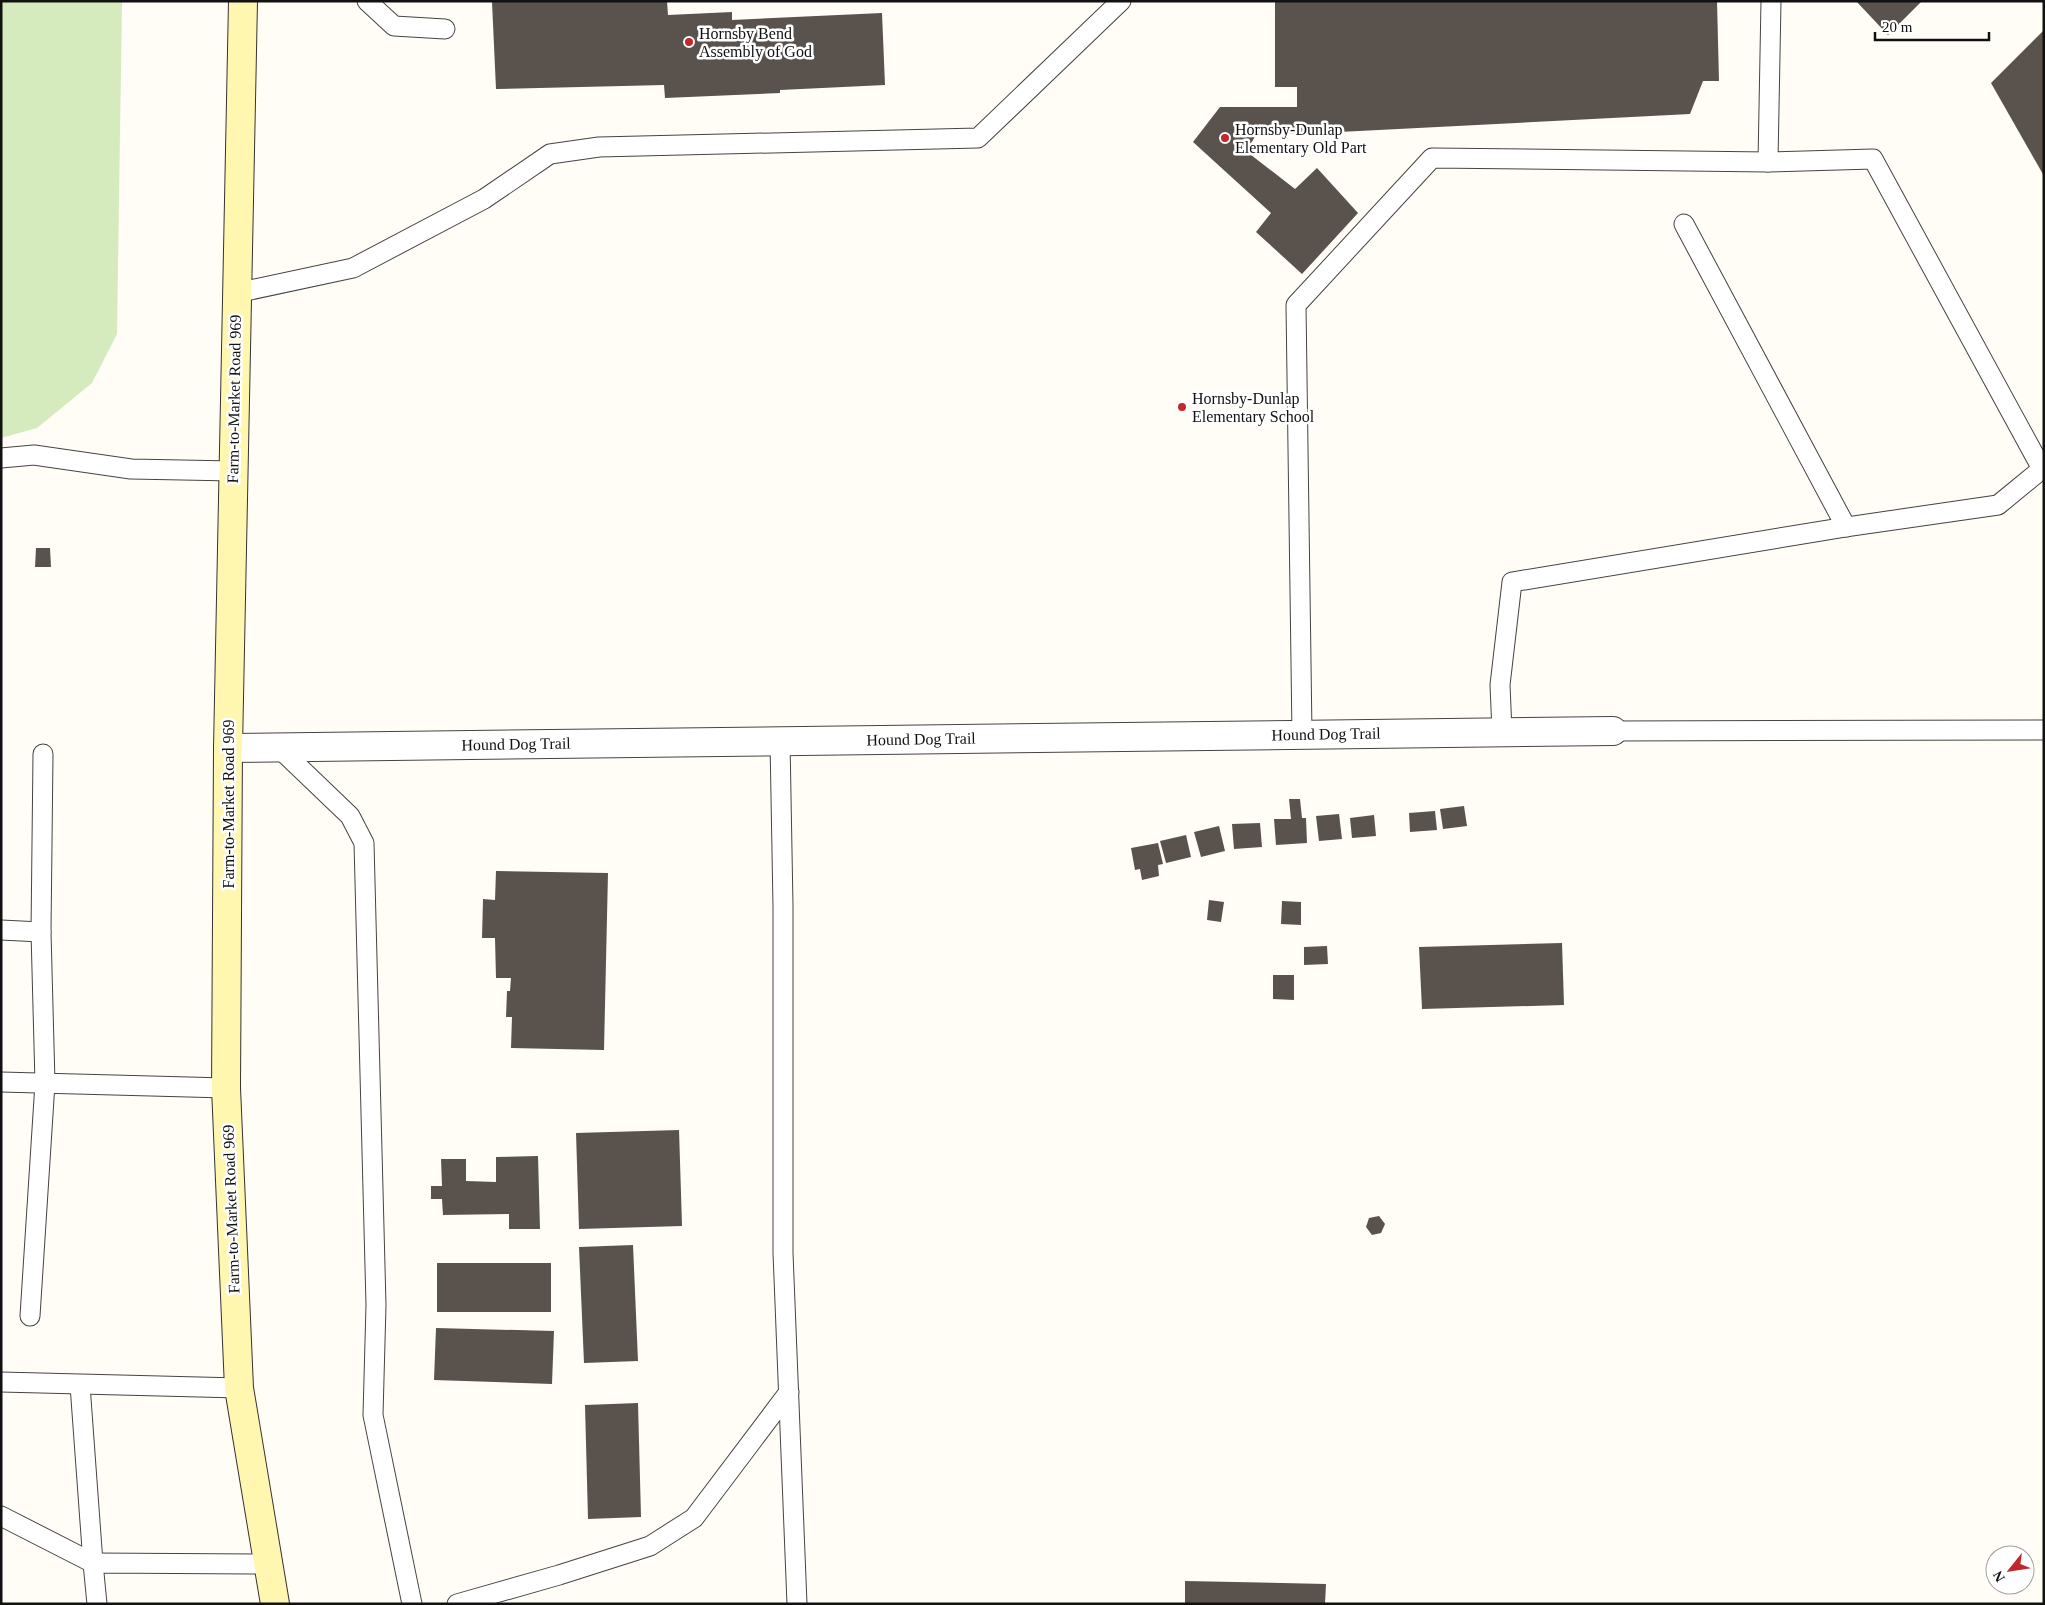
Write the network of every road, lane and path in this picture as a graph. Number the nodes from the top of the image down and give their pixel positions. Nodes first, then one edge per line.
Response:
1 (243, 1) edge
2 (367, 1) edge
3 (1121, 1) edge
4 (1771, 1) edge
5 (445, 29) dead end
6 (1768, 162) junction
7 (1684, 224) dead end
8 (236, 293) junction
9 (1, 458) edge
10 (233, 471) junction
11 (1846, 527) junction
12 (2044, 730) edge
13 (1502, 731) junction
14 (1613, 731) joint
15 (1302, 734) junction
16 (780, 741) junction
17 (278, 747) junction
18 (228, 748) junction
19 (43, 754) dead end
20 (1, 930) edge
21 (41, 932) junction
22 (1, 1082) edge
23 (45, 1083) junction
24 (226, 1088) junction
25 (30, 1316) dead end
26 (1, 1382) edge
27 (80, 1385) junction
28 (238, 1388) junction
29 (789, 1392) junction
30 (1, 1516) edge
31 (93, 1563) junction
32 (267, 1564) junction
33 (97, 1604) edge
34 (275, 1604) edge
35 (412, 1604) edge
36 (457, 1604) edge
37 (797, 1604) edge

1 - 8 main road, Farm-to-Market Road 969
2 - 5 lane
3 - 8 lane
4 - 6 lane
6 - 11 lane
6 - 15 lane
7 - 11 lane
8 - 10 main road, Farm-to-Market Road 969
9 - 10 lane
10 - 18 main road, Farm-to-Market Road 969
11 - 13 lane
12 - 14 lane
13 - 14 street, Hound Dog Trail
13 - 15 street, Hound Dog Trail
15 - 16 street, Hound Dog Trail
16 - 17 street, Hound Dog Trail
16 - 29 lane
17 - 18 street, Hound Dog Trail
17 - 35 lane
18 - 24 main road, Farm-to-Market Road 969
19 - 21 lane
20 - 21 lane
21 - 23 lane
22 - 23 lane
23 - 24 lane
23 - 25 lane
24 - 28 main road, Farm-to-Market Road 969
26 - 27 lane
27 - 28 lane
27 - 31 lane
28 - 32 main road, Farm-to-Market Road 969
29 - 36 lane
29 - 37 lane
30 - 31 lane
31 - 32 lane
31 - 33 lane
32 - 34 main road, Farm-to-Market Road 969

